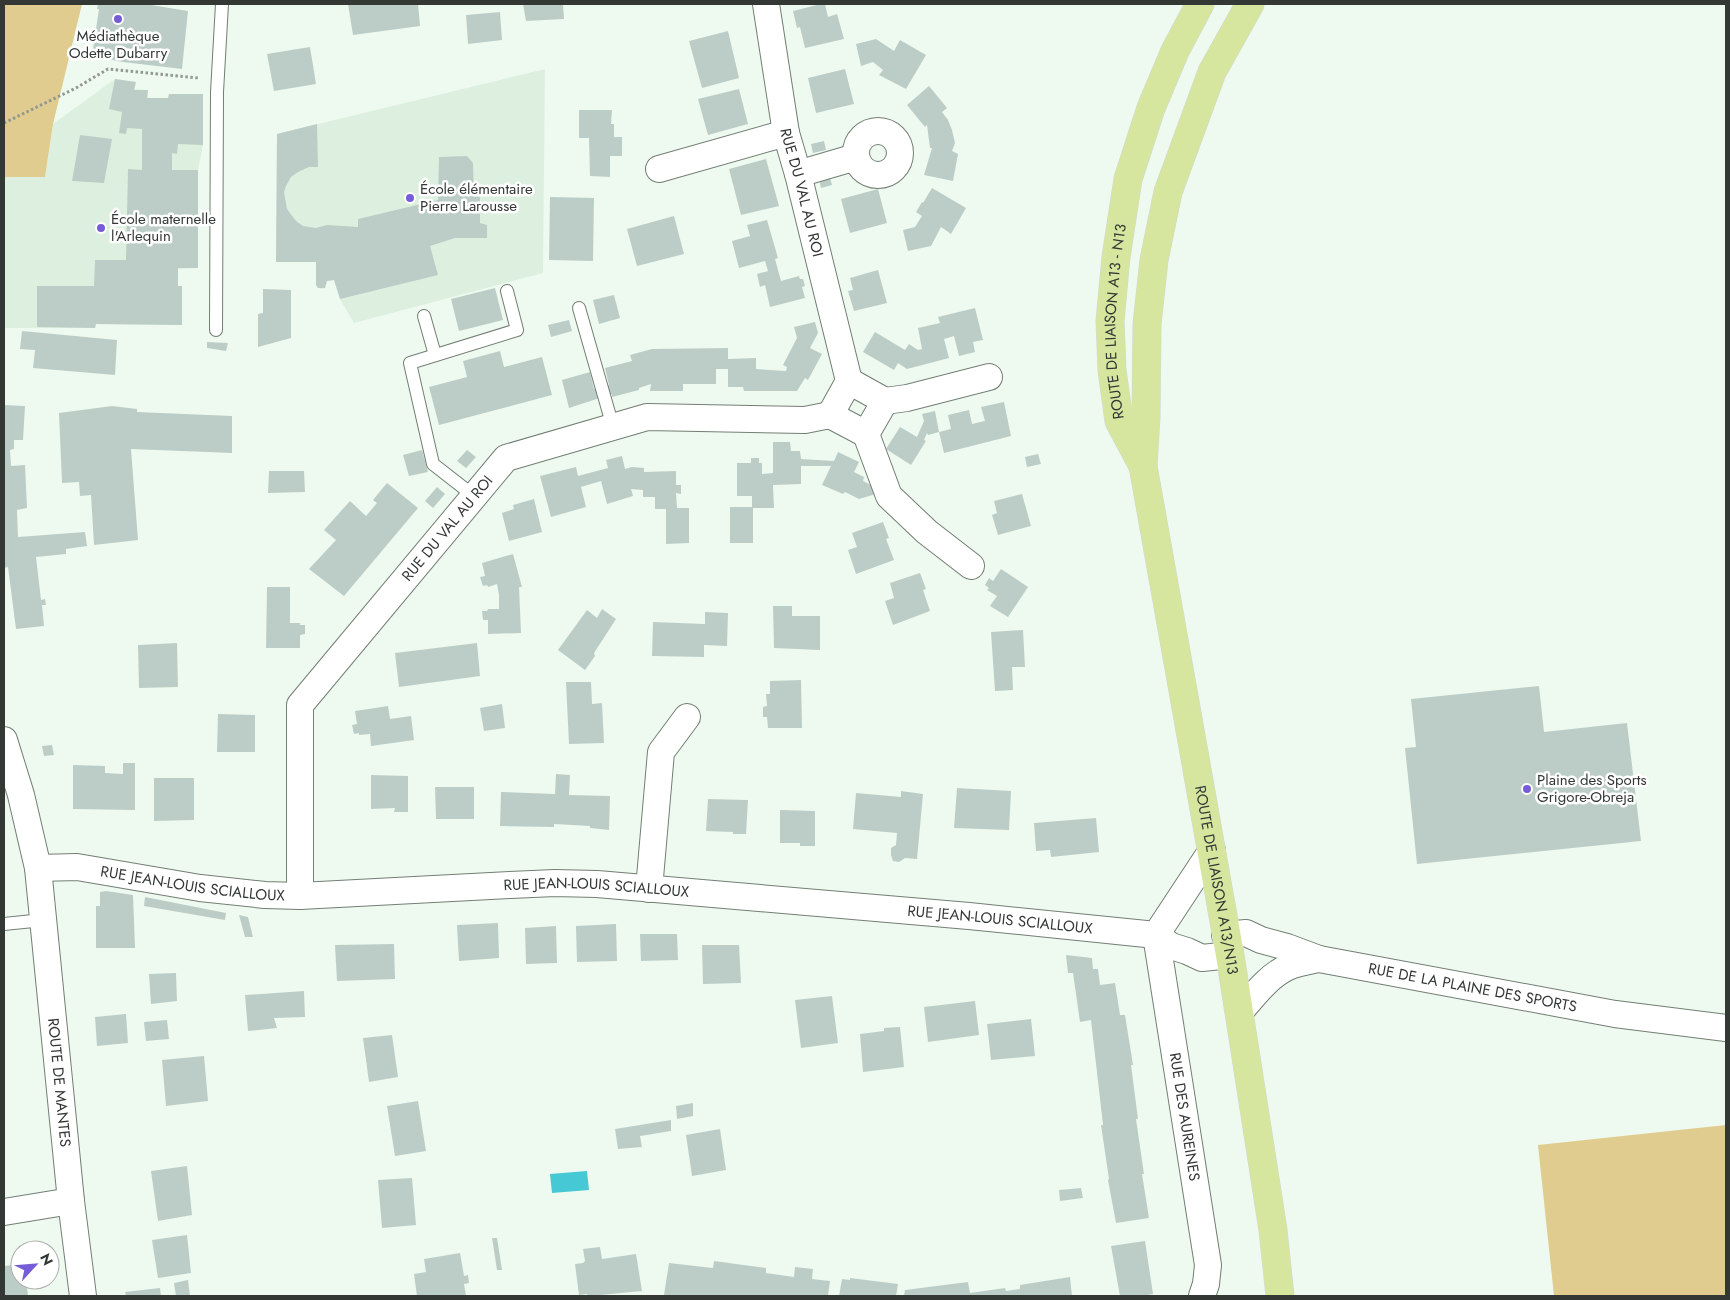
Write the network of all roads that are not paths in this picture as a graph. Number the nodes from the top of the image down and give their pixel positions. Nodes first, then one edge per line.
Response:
1 (222, 4) edge
2 (766, 4) edge
3 (1200, 4) edge
4 (1250, 4) edge
5 (786, 133) junction
6 (856, 157) dead end
7 (659, 169) dead end
8 (798, 174) junction
9 (507, 290) dead end
10 (579, 308) dead end
11 (424, 316) dead end
12 (216, 330) dead end
13 (435, 355) junction
14 (989, 377) dead end
15 (849, 381) junction
16 (885, 401) junction
17 (830, 414) junction
18 (613, 427) junction
19 (866, 434) junction
20 (1143, 466) junction
21 (474, 496) junction
22 (971, 566) dead end
23 (688, 718) dead end
24 (4, 740) edge
25 (1212, 850) junction
26 (38, 868) junction
27 (649, 889) junction
28 (300, 896) junction
29 (43, 920) junction
30 (4, 924) edge
31 (1156, 935) junction
32 (1228, 945) junction
33 (1319, 959) junction
34 (1239, 1013) junction
35 (1726, 1028) edge
36 (71, 1201) junction
37 (4, 1212) edge
38 (83, 1296) edge
39 (1202, 1296) edge
40 (1280, 1296) edge

1 - 12 lane
2 - 5 street, RUE DU VAL AU ROI
3 - 20 main road, ROUTE DE LIAISON A13 - N13
4 - 20 main road, ROUTE DE LIAISON A13 - N13
5 - 7 street
5 - 8 street, RUE DU VAL AU ROI
6 - 8 street
8 - 15 street, RUE DU VAL AU ROI
9 - 13 lane
10 - 18 lane
11 - 13 lane
13 - 21 lane
14 - 16 street
15 - 16 street
15 - 17 street
16 - 19 street
17 - 18 street, RUE DU VAL AU ROI
17 - 19 street
18 - 21 street, RUE DU VAL AU ROI
19 - 22 street
20 - 25 main road, ROUTE DE LIAISON A13/N13
21 - 28 street, RUE DU VAL AU ROI
23 - 27 street
24 - 26 street, ROUTE DE MANTES
25 - 31 street
25 - 32 main road, ROUTE DE LIAISON A13/N13
26 - 28 street, RUE JEAN-LOUIS SCIALLOUX
26 - 29 street, ROUTE DE MANTES
27 - 28 street, RUE JEAN-LOUIS SCIALLOUX
27 - 31 street, RUE JEAN-LOUIS SCIALLOUX
29 - 30 lane
29 - 36 street, ROUTE DE MANTES
31 - 32 street, RUE JEAN-LOUIS SCIALLOUX
31 - 39 street, RUE DES AUREINES
32 - 33 street
32 - 34 main road, ROUTE DE LIAISON A13/N13
33 - 34 street, RUE DE LA PLAINE DES SPORTS
33 - 35 street, RUE DE LA PLAINE DES SPORTS
34 - 40 main road, ROUTE DE LIAISON A13/N13
36 - 37 street
36 - 38 street, ROUTE DE MANTES

